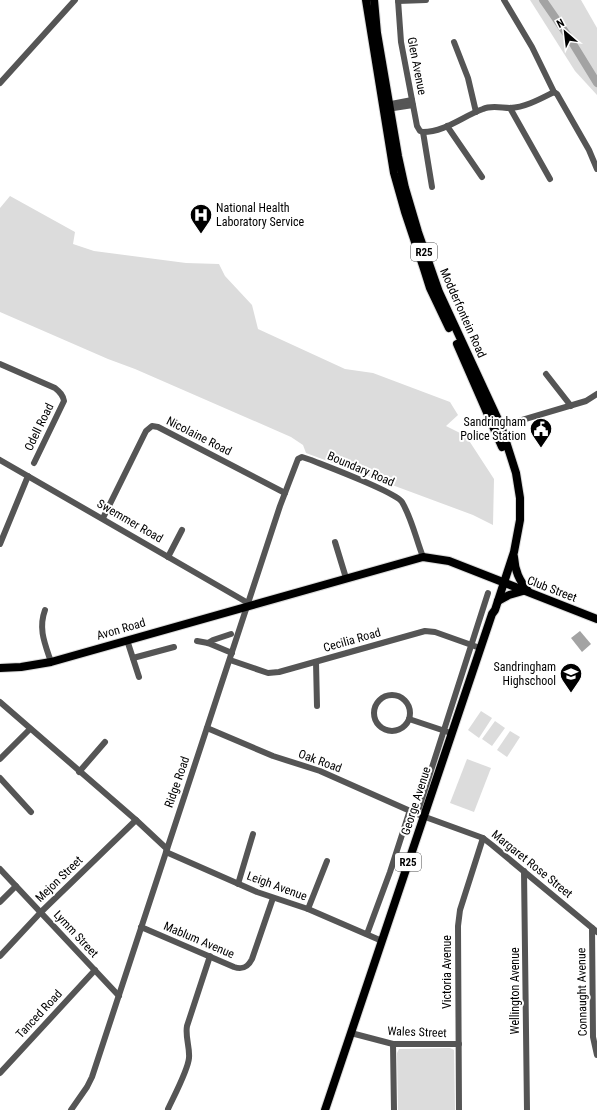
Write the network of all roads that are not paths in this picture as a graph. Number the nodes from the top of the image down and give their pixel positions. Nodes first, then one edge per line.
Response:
1 (75, 0) edge
2 (366, 0) edge
3 (374, 0) edge
4 (398, 0) edge
5 (426, 0) edge
6 (504, 0) edge
7 (454, 42) dead end
8 (0, 82) edge
9 (554, 92) junction
10 (413, 102) junction
11 (387, 107) junction
12 (510, 108) junction
13 (476, 112) junction
14 (447, 126) junction
15 (423, 132) junction
16 (597, 169) edge
17 (482, 177) dead end
18 (550, 179) dead end
19 (432, 187) dead end
20 (0, 364) edge
21 (546, 374) dead end
22 (597, 394) edge
23 (571, 406) junction
24 (498, 427) junction
25 (299, 458) joint
26 (0, 460) edge
27 (34, 463) dead end
28 (28, 476) junction
29 (285, 493) junction
30 (103, 518) junction
31 (182, 530) dead end
32 (335, 542) dead end
33 (0, 544) edge
34 (514, 552) junction
35 (168, 557) junction
36 (423, 557) junction
37 (346, 578) junction
38 (502, 581) junction
39 (526, 591) junction
40 (488, 593) dead end
41 (498, 601) junction
42 (248, 604) junction
43 (45, 610) dead end
44 (492, 614) junction
45 (597, 619) edge
46 (231, 634) dead end
47 (127, 640) junction
48 (196, 641) dead end
49 (208, 643) junction
50 (476, 646) junction
51 (174, 647) dead end
52 (232, 653) junction
53 (133, 658) junction
54 (230, 660) junction
55 (51, 662) junction
56 (316, 662) junction
57 (0, 668) edge
58 (139, 677) dead end
59 (0, 702) edge
60 (317, 706) dead end
61 (409, 719) junction
62 (207, 728) junction
63 (30, 729) junction
64 (447, 732) junction
65 (105, 742) dead end
66 (0, 759) edge
67 (79, 772) junction
68 (0, 778) edge
69 (410, 810) junction
70 (31, 812) dead end
71 (421, 815) junction
72 (136, 820) junction
73 (253, 834) dead end
74 (483, 838) junction
75 (166, 851) junction
76 (327, 860) dead end
77 (0, 869) edge
78 (524, 871) junction
79 (238, 884) junction
80 (16, 886) junction
81 (273, 898) junction
82 (0, 902) edge
83 (308, 909) junction
84 (41, 912) junction
85 (141, 927) junction
86 (592, 928) junction
87 (597, 932) edge
88 (367, 934) junction
89 (382, 941) junction
90 (0, 956) edge
91 (210, 956) junction
92 (95, 970) junction
93 (119, 996) junction
94 (351, 1033) junction
95 (393, 1044) junction
96 (459, 1044) junction
97 (597, 1055) edge
98 (0, 1073) edge
99 (168, 1108) dead end
100 (71, 1110) edge
101 (325, 1110) edge
102 (394, 1110) edge
103 (459, 1110) edge
104 (527, 1110) edge

1 - 8 street
2 - 11 main road, Modderfontein Road / R25
3 - 11 main road, Modderfontein Road / R25
4 - 5 street
4 - 10 street, Glen Avenue
6 - 9 street
7 - 13 street
9 - 12 street
9 - 16 street
10 - 11 street
10 - 15 street, Glen Avenue
11 - 24 main road, Modderfontein Road / R25
12 - 13 street
12 - 18 street
13 - 14 street
14 - 15 street
14 - 17 street
15 - 19 street, Glen Avenue
20 - 27 street, Odell Road
21 - 23 street
22 - 23 street
23 - 24 street
24 - 34 main road, Modderfontein Road / R25
24 - 38 main road, Modderfontein Road / R25
25 - 29 street, Ridge Road
25 - 36 street, Boundary Road
26 - 28 street, Swemmer Road
28 - 30 street, Swemmer Road
28 - 33 street
29 - 30 street, Nicolaine Road
29 - 42 street, Ridge Road
30 - 35 street, Swemmer Road
31 - 35 street
32 - 37 street
34 - 38 main road, Modderfontein Road / R25
34 - 39 main road
35 - 42 street, Swemmer Road
36 - 37 main road
36 - 38 main road
37 - 42 main road
38 - 39 main road, Club Street
38 - 41 main road, George Avenue / R25
38 - 44 main road, George Avenue / R25
39 - 41 main road
39 - 45 main road, Club Street
40 - 50 street, George Avenue
41 - 44 main road, George Avenue / R25
42 - 47 main road, Avon Road
42 - 52 street, Ridge Road
43 - 55 street
44 - 50 main road, George Avenue / R25
46 - 49 street
47 - 53 street
47 - 55 main road, Avon Road
48 - 49 street
49 - 52 street
50 - 56 street, Cecilia Road
50 - 64 main road, George Avenue / R25
51 - 53 street
52 - 54 street, Ridge Road
53 - 58 street
54 - 56 street, Cecilia Road
54 - 62 street, Ridge Road
55 - 57 main road, Avon Road
56 - 60 street
59 - 63 street, Leigh Avenue
61 - 61 street
61 - 64 street
62 - 69 street, Oak Road
62 - 75 street, Ridge Road
63 - 66 street
63 - 67 street, Leigh Avenue
64 - 71 main road, George Avenue / R25
65 - 67 street
67 - 72 street, Leigh Avenue
68 - 70 street
69 - 71 street, Oak Road
69 - 88 street, George Avenue
71 - 74 street, Margaret Rose Street
71 - 89 main road, George Avenue / R25
72 - 75 street, Leigh Avenue
72 - 84 street, Mejon Street
73 - 79 street
74 - 78 street, Margaret Rose Street
74 - 96 street, Victoria Avenue
75 - 79 street, Leigh Avenue
75 - 85 street, Ridge Road
76 - 83 street
77 - 80 street, Lymm Street
78 - 86 street, Margaret Rose Street
78 - 104 street, Wellington Avenue
79 - 81 street, Leigh Avenue
80 - 82 street
80 - 84 street, Lymm Street
81 - 83 street, Leigh Avenue
81 - 91 street, Mablum Avenue
83 - 88 street, Leigh Avenue
84 - 90 street, Mejon Street
84 - 92 street, Lymm Street
85 - 91 street, Mablum Avenue
85 - 93 street, Ridge Road
86 - 87 street, Margaret Rose Street
86 - 97 street, Connaught Avenue
88 - 89 street, Leigh Avenue
89 - 94 main road, George Avenue / R25
91 - 99 street
92 - 93 street, Lymm Street
92 - 98 street, Tanced Road
93 - 100 street, Ridge Road
94 - 95 street, Wales Street
94 - 101 main road, George Avenue / R25
95 - 96 street, Wales Street
95 - 102 street
96 - 103 street, Victoria Avenue

